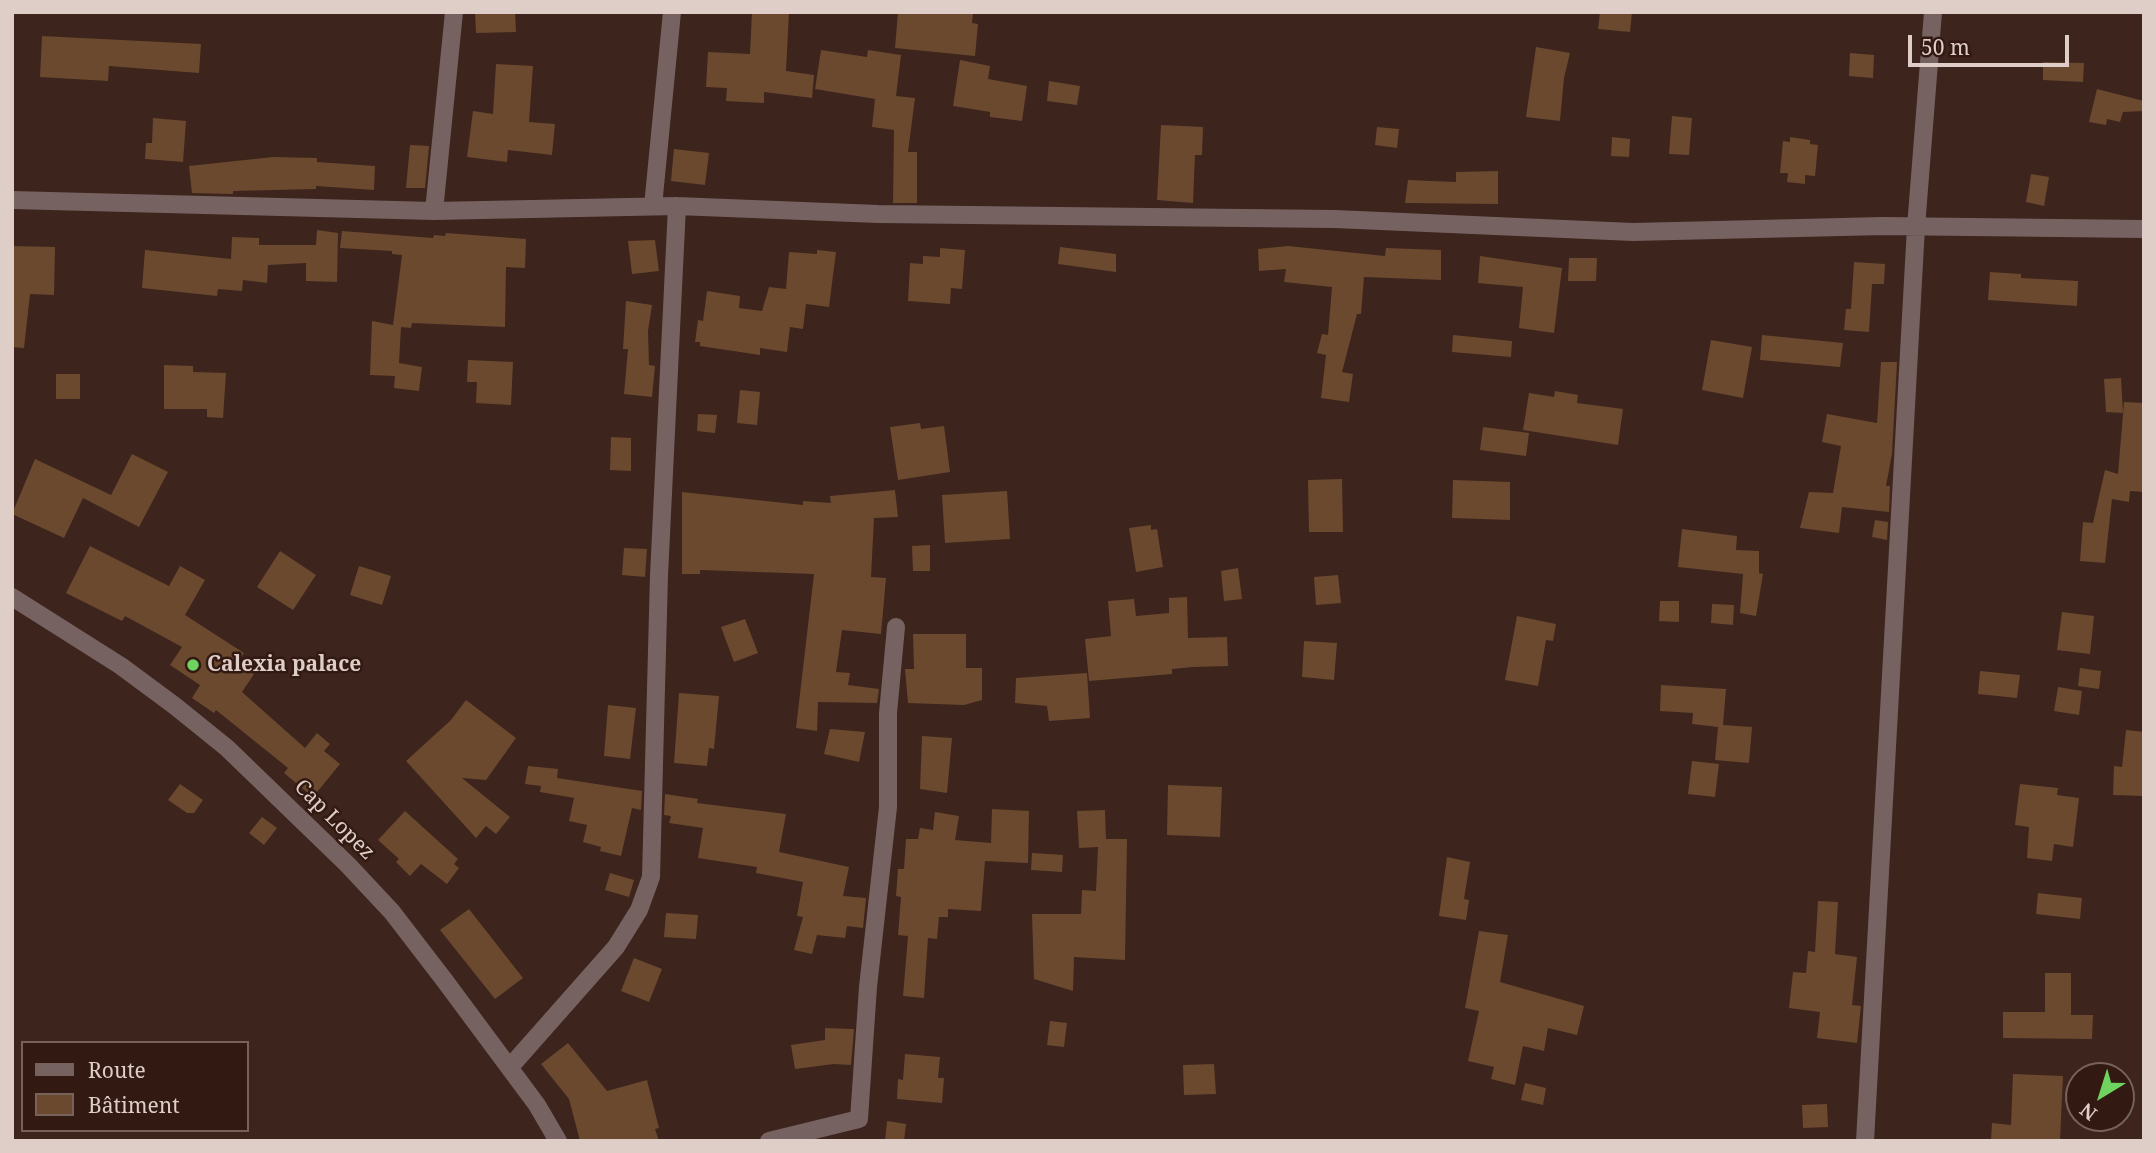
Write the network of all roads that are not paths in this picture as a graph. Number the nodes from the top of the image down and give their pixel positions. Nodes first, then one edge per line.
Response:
1 (454, 12) edge
2 (672, 12) edge
3 (1933, 12) edge
4 (12, 200) edge
5 (653, 206) junction
6 (677, 206) junction
7 (434, 211) junction
8 (1916, 227) junction
9 (2144, 229) edge
10 (12, 597) edge
11 (896, 627) dead end
12 (510, 1067) junction
13 (558, 1141) edge
14 (769, 1141) edge
15 (1865, 1141) edge

1 - 7 street
2 - 5 street
3 - 8 street
4 - 7 street
5 - 6 street
5 - 7 street
6 - 8 street
6 - 12 street
8 - 9 street
8 - 15 street
10 - 12 street, Cap Lopez
11 - 14 street
12 - 13 street, Cap Lopez

